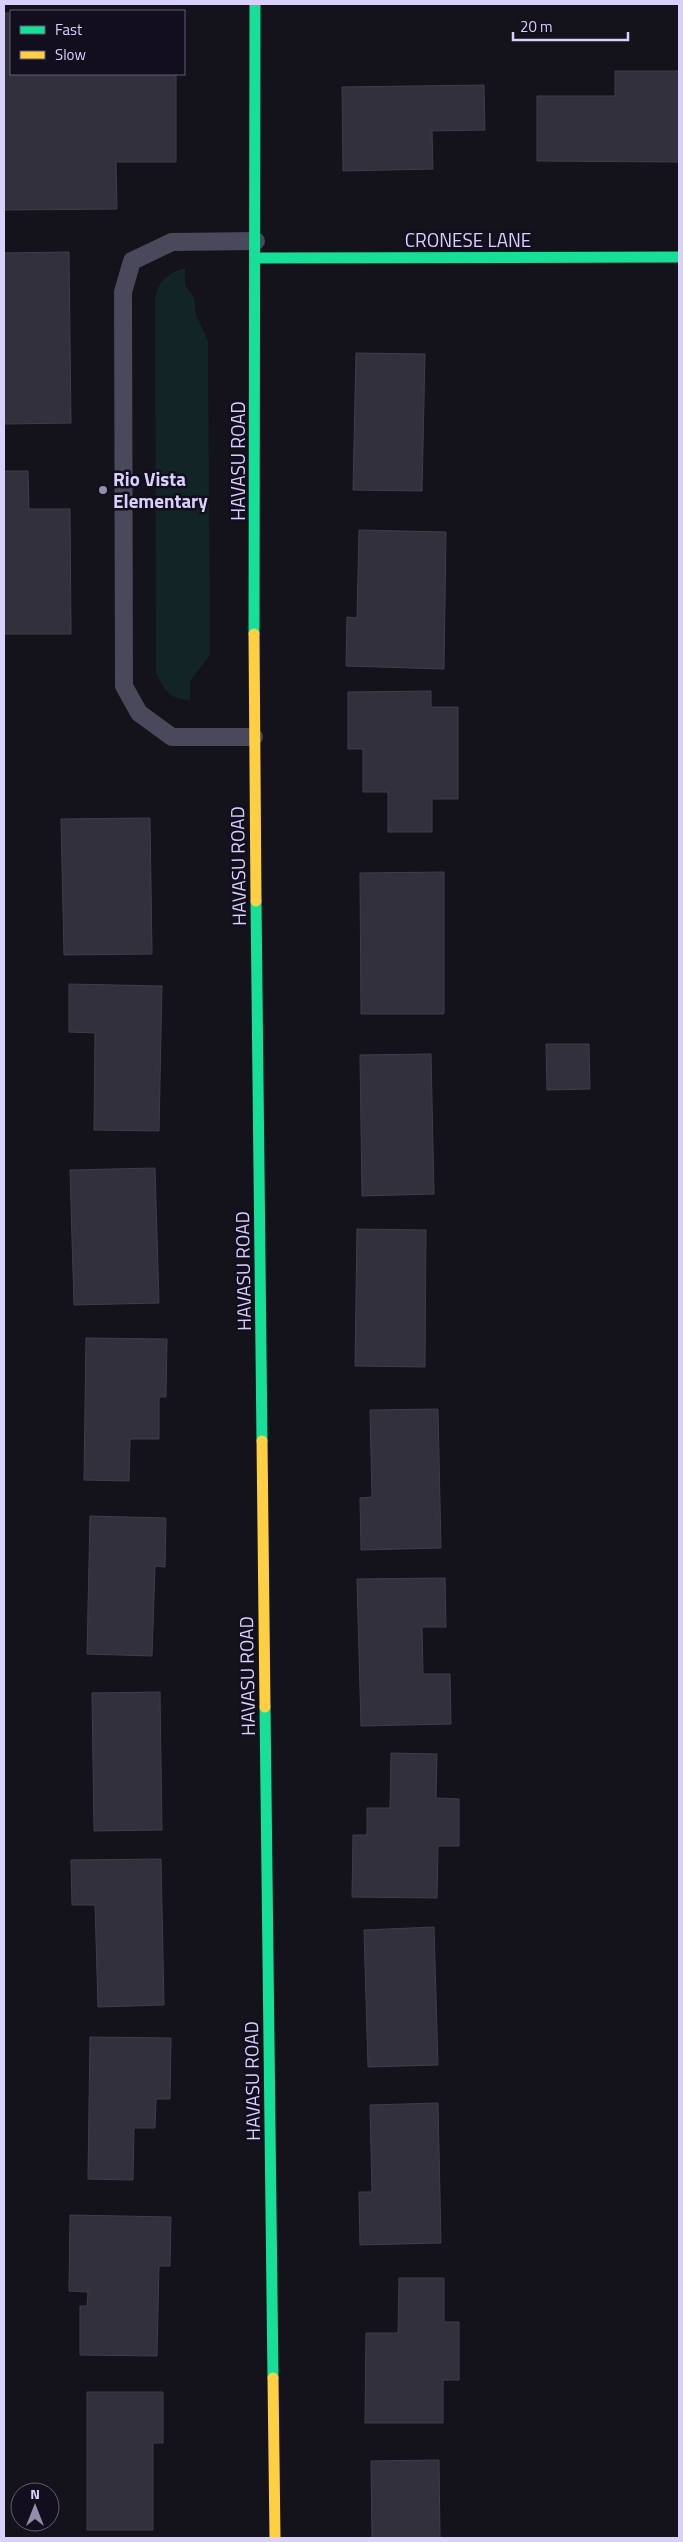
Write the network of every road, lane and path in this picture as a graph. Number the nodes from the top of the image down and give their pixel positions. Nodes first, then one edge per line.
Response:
1 (255, 4) edge
2 (256, 249) junction
3 (679, 257) edge
4 (254, 737) junction
5 (275, 2538) edge

1 - 2 street, HAVASU ROAD
2 - 3 street, CRONESE LANE
2 - 4 street, HAVASU ROAD
2 - 4 lane
4 - 5 street, HAVASU ROAD

